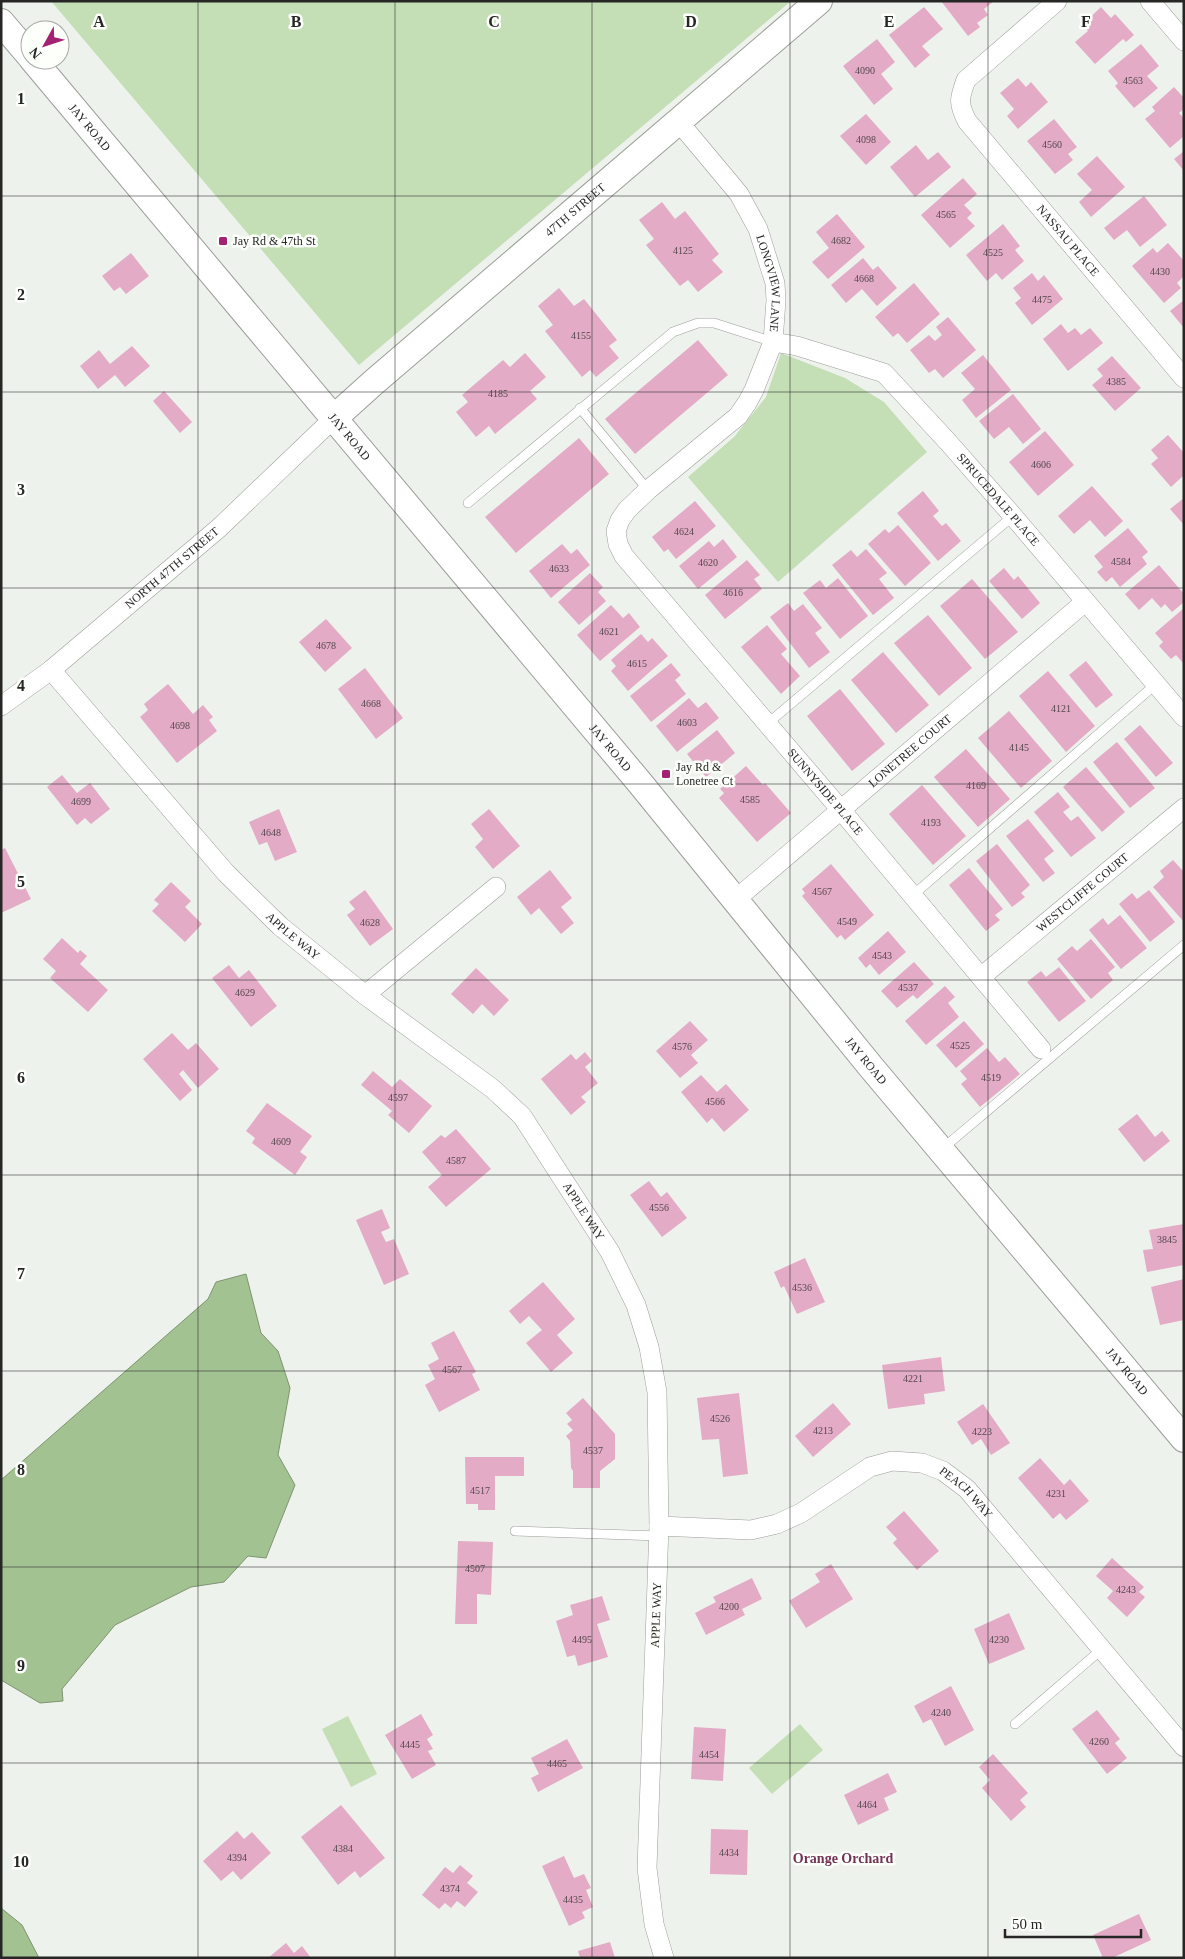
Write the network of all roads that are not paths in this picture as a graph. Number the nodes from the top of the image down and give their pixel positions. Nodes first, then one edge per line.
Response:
1 (819, 1) edge
2 (1057, 1) edge
3 (1150, 1) edge
4 (1, 22) edge
5 (1184, 41) edge
6 (20, 44) edge
7 (41, 70) edge
8 (678, 121) junction
9 (773, 342) junction
10 (1184, 378) edge
11 (580, 408) junction
12 (333, 419) junction
13 (648, 490) junction
14 (468, 503) dead end
15 (1013, 516) junction
16 (616, 531) joint
17 (1085, 602) junction
18 (51, 670) junction
19 (1156, 684) junction
20 (1, 706) edge
21 (1184, 717) edge
22 (767, 724) junction
23 (1184, 808) edge
24 (841, 810) junction
25 (496, 887) dead end
26 (911, 896) junction
27 (735, 900) junction
28 (1184, 945) edge
29 (981, 978) junction
30 (365, 995) junction
31 (1041, 1049) dead end
32 (940, 1151) junction
33 (1184, 1439) edge
34 (515, 1531) dead end
35 (659, 1531) junction
36 (1102, 1649) junction
37 (1015, 1724) dead end
38 (1184, 1747) edge
39 (664, 1958) edge

1 - 8 street, 47TH STREET
2 - 10 street, NASSAU PLACE
3 - 5 street
4 - 6 street
7 - 12 street, JAY ROAD
8 - 9 street, LONGVIEW LANE
8 - 12 street, 47TH STREET
9 - 11 lane
9 - 13 street, LONGVIEW LANE
9 - 15 street, SPRUCEDALE PLACE
11 - 13 lane
11 - 14 lane
12 - 18 street, NORTH 47TH STREET
12 - 27 street, JAY ROAD
13 - 16 street, LONGVIEW LANE
15 - 17 street, SPRUCEDALE PLACE
15 - 22 lane
16 - 22 street, SUNNYSIDE PLACE
17 - 19 street, SPRUCEDALE PLACE
17 - 24 street, LONETREE COURT
18 - 20 street, NORTH 47TH STREET
18 - 30 street, APPLE WAY
19 - 21 street, SPRUCEDALE PLACE
19 - 26 lane
22 - 24 street, SUNNYSIDE PLACE
23 - 29 street, WESTCLIFFE COURT
24 - 26 street, SUNNYSIDE PLACE
24 - 27 street, LONETREE COURT
25 - 30 street
26 - 29 street, SUNNYSIDE PLACE
27 - 32 street, JAY ROAD
28 - 32 lane
29 - 31 street, SUNNYSIDE PLACE
30 - 35 street, APPLE WAY
32 - 33 street, JAY ROAD
34 - 35 lane
35 - 36 street, PEACH WAY
35 - 39 street, APPLE WAY
36 - 37 lane
36 - 38 street, PEACH WAY

